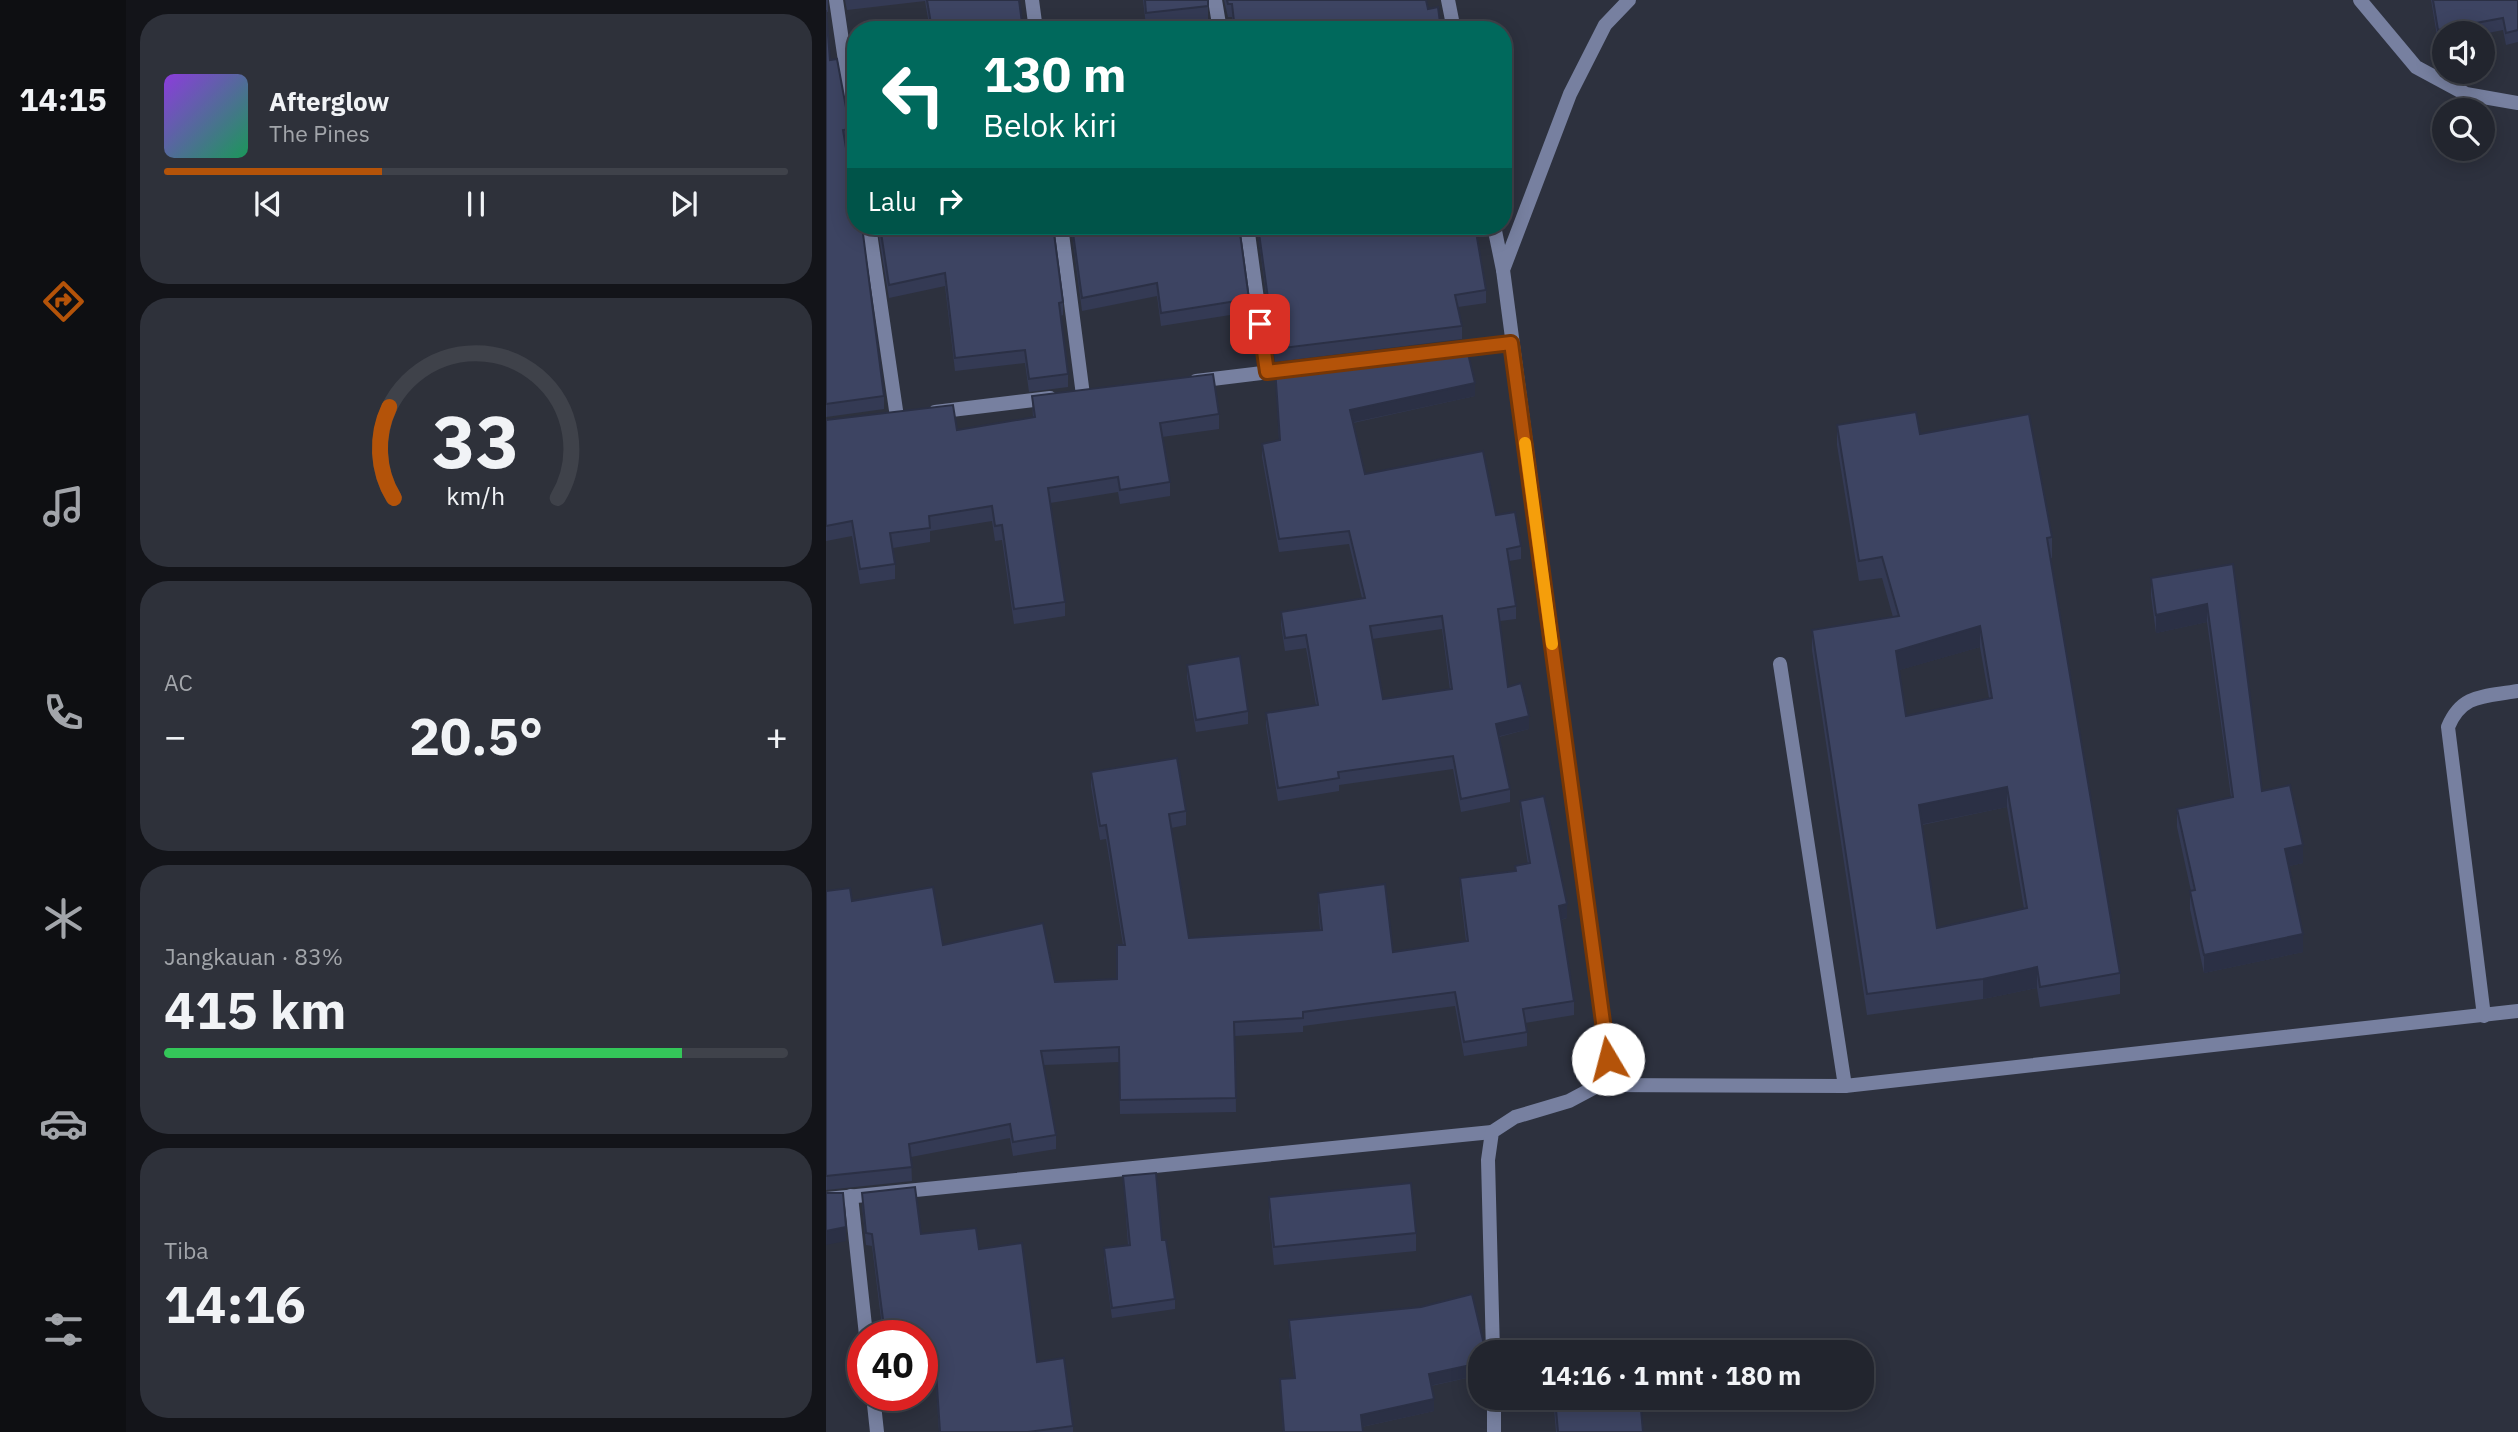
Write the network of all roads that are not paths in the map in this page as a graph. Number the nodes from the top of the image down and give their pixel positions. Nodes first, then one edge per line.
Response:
1 (836, 0) edge
2 (1032, 0) edge
3 (1215, 0) edge
4 (1448, 0) edge
5 (1629, 0) edge
6 (2360, 0) edge
7 (1035, 21) edge
8 (1218, 21) edge
9 (1452, 21) edge
10 (847, 74) edge
11 (2518, 103) edge
12 (871, 235) edge
13 (1063, 235) edge
14 (1248, 235) edge
15 (1496, 235) edge
16 (1503, 270) junction
17 (1511, 343) junction
18 (1430, 353) edge
19 (1308, 368) edge
20 (1267, 372) junction
21 (1175, 383) edge
22 (1780, 664) dead end
23 (2518, 691) edge
24 (2518, 1011) edge
25 (2484, 1016) junction
26 (1599, 1085) junction
27 (1845, 1086) junction
28 (1492, 1132) junction
29 (851, 1196) junction
30 (826, 1199) edge
31 (864, 1320) edge
32 (1493, 1340) edge
33 (1494, 1410) edge
34 (875, 1411) edge
35 (877, 1432) edge
36 (1494, 1432) edge

1 - 10 street
2 - 7 street
3 - 8 street
4 - 9 street
5 - 16 street
6 - 11 street
12 - 13 street
14 - 20 street
15 - 16 street
16 - 17 street
17 - 18 street
17 - 26 street
19 - 20 street
20 - 21 street
22 - 27 street
23 - 25 street
24 - 25 street
25 - 27 street
26 - 27 street
26 - 28 street
28 - 29 street
28 - 32 street
29 - 30 street
29 - 31 street
33 - 36 street
34 - 35 street

